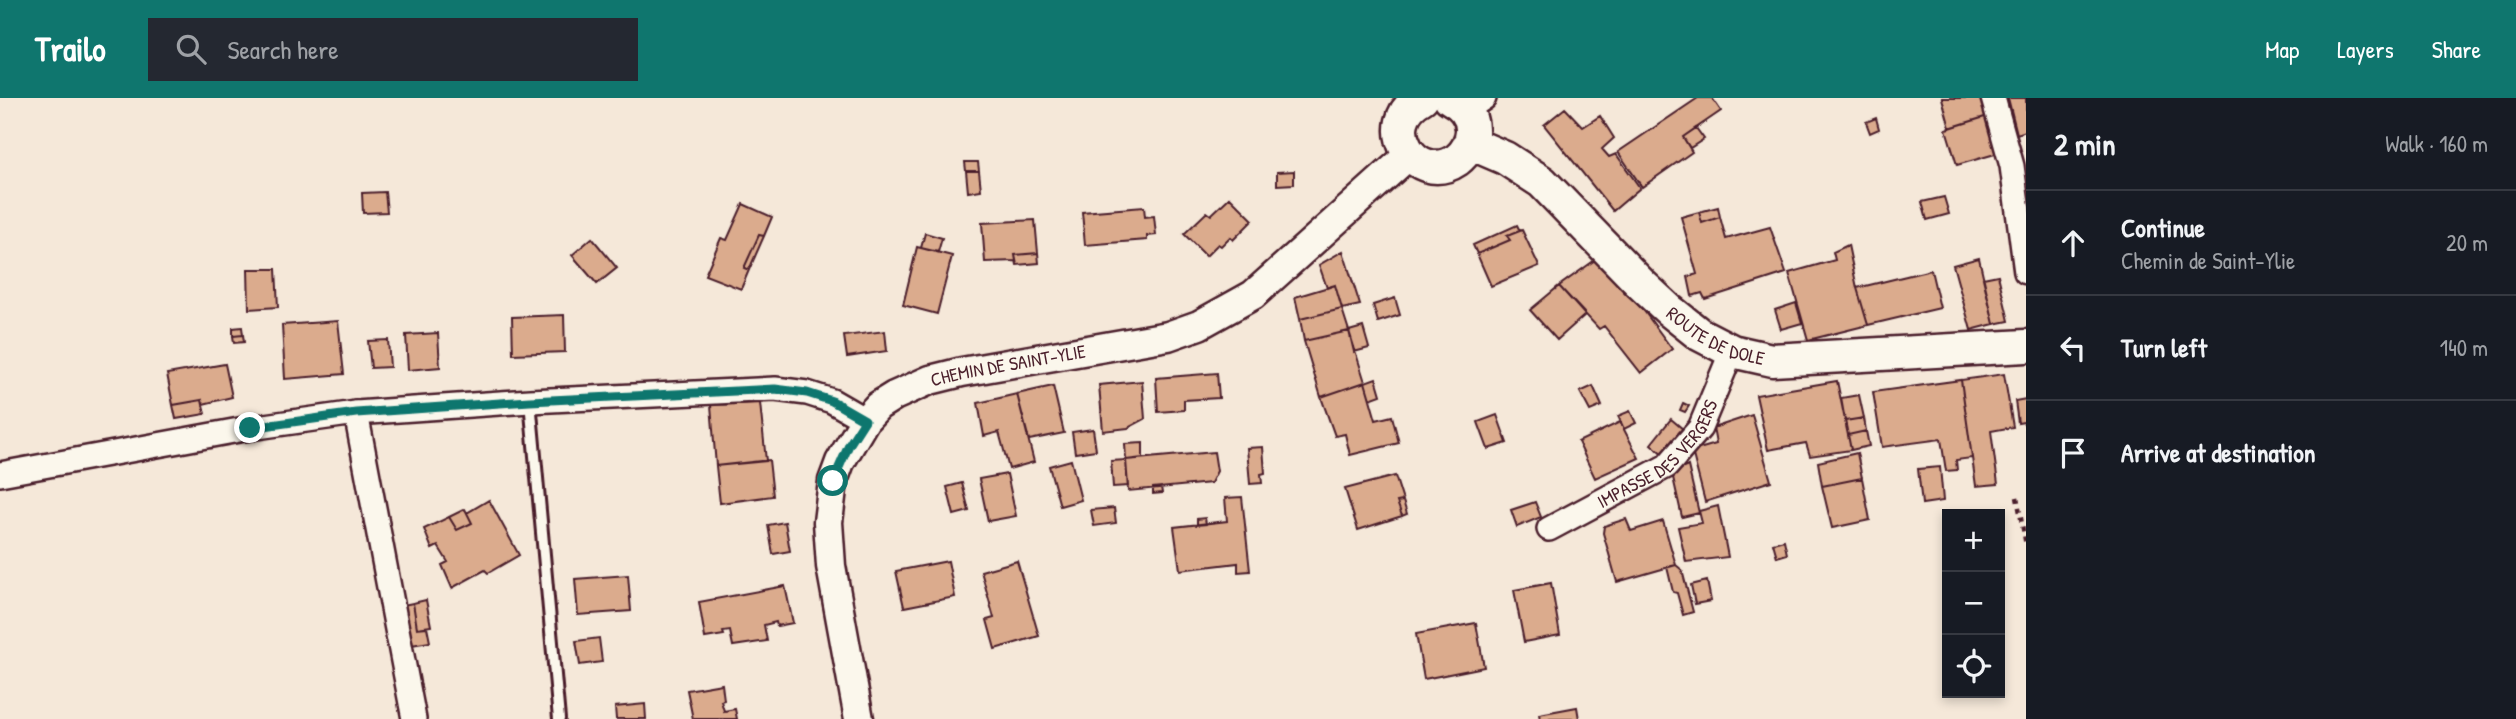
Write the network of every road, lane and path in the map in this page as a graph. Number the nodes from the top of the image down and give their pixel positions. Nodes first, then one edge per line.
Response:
1 (1421, 98) edge
2 (1993, 98) edge
3 (1467, 102) edge
4 (1470, 143) junction
5 (1409, 155) junction
6 (2026, 272) edge
7 (2026, 346) edge
8 (1732, 351) junction
9 (530, 401) junction
10 (356, 413) junction
11 (865, 420) junction
12 (0, 474) edge
13 (2017, 497) dead end
14 (1549, 529) dead end
15 (2026, 545) edge
16 (414, 719) edge
17 (559, 719) edge
18 (859, 719) edge

1 - 5 main road
2 - 6 street
3 - 4 main road
4 - 5 main road
4 - 8 main road, ROUTE DE DOLE
5 - 11 street, CHEMIN DE SAINT-YLIE
7 - 8 main road, ROUTE DE DOLE
8 - 14 street, IMPASSE DES VERGERS
9 - 10 street
9 - 11 street
9 - 17 lane
10 - 12 street
10 - 16 street
11 - 18 street, CHEMIN DE SAINT-YLIE
13 - 15 path

